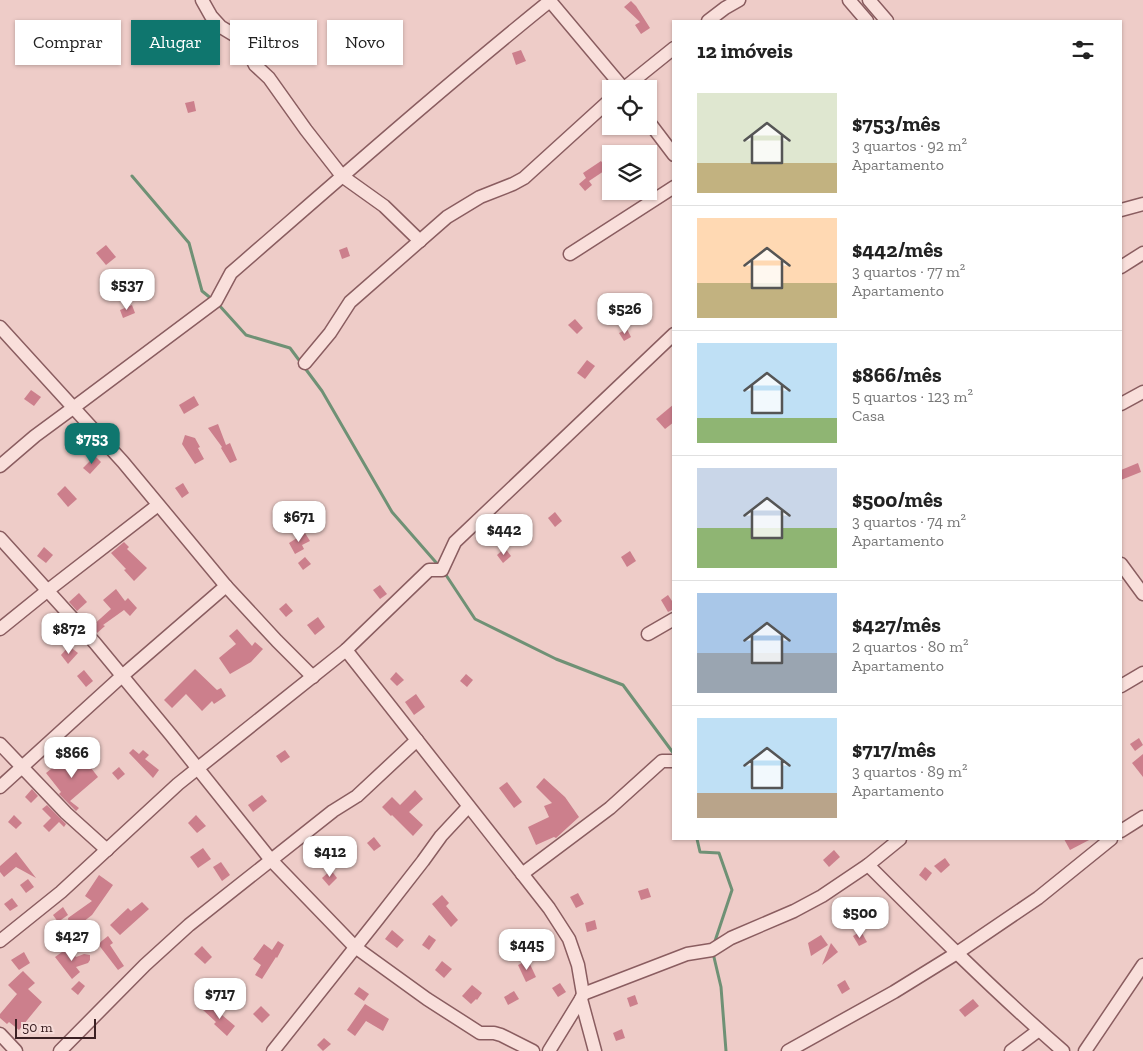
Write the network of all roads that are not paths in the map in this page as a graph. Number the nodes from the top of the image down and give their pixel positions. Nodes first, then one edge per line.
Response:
1 (202, 0) edge
2 (551, 0) edge
3 (739, 0) edge
4 (849, 0) edge
5 (870, 0) edge
6 (709, 20) edge
7 (866, 20) edge
8 (886, 20) edge
9 (672, 50) edge
10 (616, 80) edge
11 (634, 80) edge
12 (602, 107) edge
13 (657, 133) edge
14 (672, 152) edge
15 (342, 176) junction
16 (672, 188) edge
17 (1143, 204) edge
18 (1122, 210) edge
19 (420, 240) junction
20 (1143, 253) edge
21 (570, 254) dead end
22 (1122, 266) edge
23 (0, 327) edge
24 (672, 336) edge
25 (305, 363) dead end
26 (1143, 392) edge
27 (1122, 403) edge
28 (73, 408) junction
29 (0, 466) edge
30 (158, 505) junction
31 (0, 538) edge
32 (1122, 565) edge
33 (226, 586) junction
34 (47, 591) junction
35 (1143, 594) edge
36 (672, 620) edge
37 (0, 629) edge
38 (648, 634) dead end
39 (346, 650) junction
40 (1143, 673) edge
41 (122, 676) junction
42 (313, 677) junction
43 (1122, 685) edge
44 (417, 740) junction
45 (0, 744) edge
46 (672, 760) edge
47 (21, 768) junction
48 (197, 768) junction
49 (0, 787) edge
50 (468, 807) junction
51 (1143, 817) edge
52 (1122, 831) edge
53 (899, 840) edge
54 (1110, 840) edge
55 (107, 850) junction
56 (272, 860) junction
57 (868, 865) junction
58 (522, 874) junction
59 (0, 940) edge
60 (355, 947) junction
61 (957, 953) junction
62 (1143, 965) edge
63 (582, 997) junction
64 (1039, 1030) junction
65 (0, 1034) edge
66 (16, 1051) edge
67 (60, 1051) edge
68 (273, 1051) edge
69 (533, 1051) edge
70 (549, 1051) edge
71 (595, 1051) edge
72 (788, 1051) edge
73 (1011, 1051) edge
74 (1063, 1051) edge
75 (1084, 1051) edge

1 - 15 street
2 - 10 street
2 - 15 street
3 - 6 street
4 - 7 street
5 - 8 street
9 - 11 street
12 - 19 street
13 - 14 street
15 - 19 street
15 - 28 street
16 - 21 street
17 - 18 street
19 - 25 street
20 - 22 street
23 - 28 street
24 - 39 street
26 - 27 street
28 - 29 street
28 - 30 street
30 - 33 street
30 - 34 street
31 - 34 street
32 - 35 street
33 - 41 street
33 - 42 street
34 - 37 street
34 - 41 street
36 - 38 street
39 - 42 street
39 - 44 street
40 - 43 street
41 - 47 street
41 - 48 street
42 - 48 street
44 - 50 street
44 - 56 street
45 - 47 street
46 - 58 street
47 - 49 street
47 - 55 street
48 - 55 street
48 - 56 street
50 - 58 street
50 - 60 street
51 - 52 street
53 - 57 street
54 - 61 street
55 - 59 street
56 - 60 street
56 - 67 street
57 - 61 street
57 - 63 street
58 - 63 street
60 - 68 street
60 - 69 street
61 - 64 street
61 - 72 street
62 - 75 street
63 - 70 street
63 - 71 street
64 - 73 street
64 - 74 street
65 - 66 street

